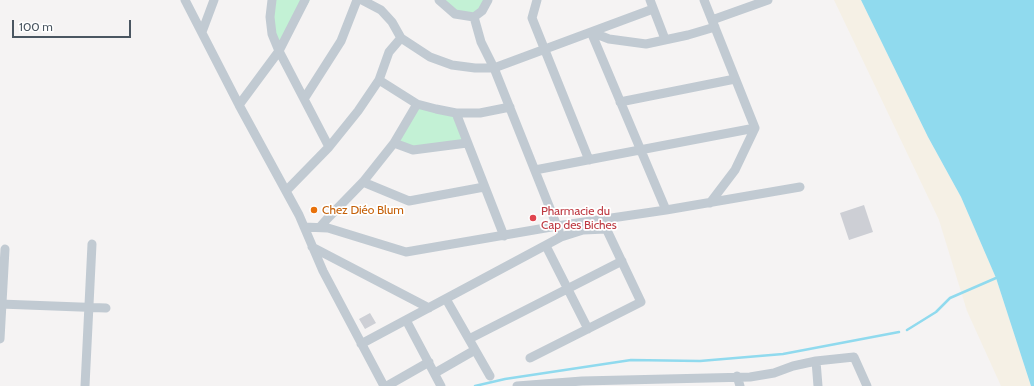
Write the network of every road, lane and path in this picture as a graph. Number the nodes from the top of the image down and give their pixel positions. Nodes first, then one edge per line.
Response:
1 (185, 0) edge
2 (214, 0) edge
3 (272, 0) edge
4 (305, 0) edge
5 (357, 0) edge
6 (362, 0) edge
7 (439, 0) edge
8 (488, 0) edge
9 (537, 0) edge
10 (650, 0) edge
11 (704, 0) edge
12 (768, 0) edge
13 (653, 9) junction
14 (474, 17) junction
15 (713, 23) junction
16 (202, 32) junction
17 (591, 32) junction
18 (400, 38) junction
19 (665, 39) junction
20 (544, 49) junction
21 (279, 51) junction
22 (494, 68) junction
23 (735, 79) junction
24 (379, 80) junction
25 (304, 99) junction
26 (620, 102) junction
27 (417, 104) junction
28 (239, 105) junction
29 (510, 107) junction
30 (456, 113) junction
31 (755, 128) junction
32 (394, 143) junction
33 (467, 143) junction
34 (329, 147) junction
35 (640, 150) junction
36 (589, 160) junction
37 (535, 170) junction
38 (363, 182) junction
39 (484, 187) junction
40 (800, 187) dead end
41 (286, 191) junction
42 (710, 203) junction
43 (666, 210) junction
44 (602, 220) junction
45 (557, 226) junction
46 (304, 227) junction
47 (320, 227) junction
48 (606, 229) junction
49 (504, 236) junction
50 (562, 237) junction
51 (92, 244) dead end
52 (546, 246) junction
53 (312, 247) junction
54 (5, 249) dead end
55 (622, 261) junction
56 (567, 289) junction
57 (446, 299) junction
58 (1, 304) edge
59 (89, 307) junction
60 (106, 308) dead end
61 (429, 308) junction
62 (406, 320) junction
63 (588, 329) junction
64 (469, 338) junction
65 (0, 339) edge
66 (361, 344) junction
67 (475, 350) junction
68 (530, 358) dead end
69 (816, 361) junction
70 (429, 362) junction
71 (434, 373) junction
72 (490, 376) dead end
73 (737, 376) junction
74 (622, 383) edge
75 (669, 383) edge
76 (583, 384) edge
77 (539, 385) edge
78 (85, 386) edge
79 (385, 386) edge
80 (441, 386) edge
81 (517, 386) edge
82 (740, 386) edge
83 (818, 386) edge
84 (867, 386) edge

1 - 16 street
2 - 16 street
3 - 21 street
4 - 21 street
5 - 25 street
6 - 18 street
7 - 14 street
8 - 14 street
9 - 20 street
10 - 13 street
11 - 15 street
12 - 15 street
13 - 17 street
13 - 19 street
14 - 22 street
15 - 19 street
15 - 23 street
16 - 28 street
17 - 19 street
17 - 20 street
17 - 26 street
18 - 22 street
18 - 24 street
20 - 22 street
20 - 36 street
21 - 25 street
21 - 28 street
22 - 29 street
23 - 26 street
23 - 31 street
24 - 27 street
24 - 34 street
25 - 34 street
26 - 35 street
27 - 30 street
27 - 32 street
28 - 41 street
29 - 30 street
29 - 37 street
30 - 33 street
31 - 35 street
31 - 42 street
32 - 33 street
32 - 38 street
33 - 39 street
34 - 41 street
35 - 36 street
35 - 43 street
36 - 37 street
37 - 45 street
38 - 39 street
38 - 47 street
39 - 49 street
40 - 42 street
41 - 46 street
42 - 43 street
43 - 44 street
44 - 45 street
44 - 48 street
45 - 49 street
45 - 50 street
46 - 47 street
46 - 53 street
47 - 49 street
48 - 50 street
48 - 55 street
50 - 52 street
51 - 59 street
52 - 56 street
52 - 57 street
53 - 61 street
53 - 66 street
54 - 58 street
55 - 56 street
55 - 63 street
56 - 63 street
56 - 64 street
57 - 61 street
57 - 64 street
58 - 59 street
58 - 65 street
59 - 60 street
59 - 78 street
61 - 62 street
62 - 66 street
62 - 70 street
63 - 68 street
64 - 67 street
66 - 79 street
67 - 71 street
67 - 72 street
69 - 73 street
69 - 83 street
69 - 84 street
70 - 71 street
70 - 79 street
71 - 80 street
73 - 75 street
73 - 82 street
74 - 75 street
74 - 76 street
76 - 77 street
77 - 81 street

